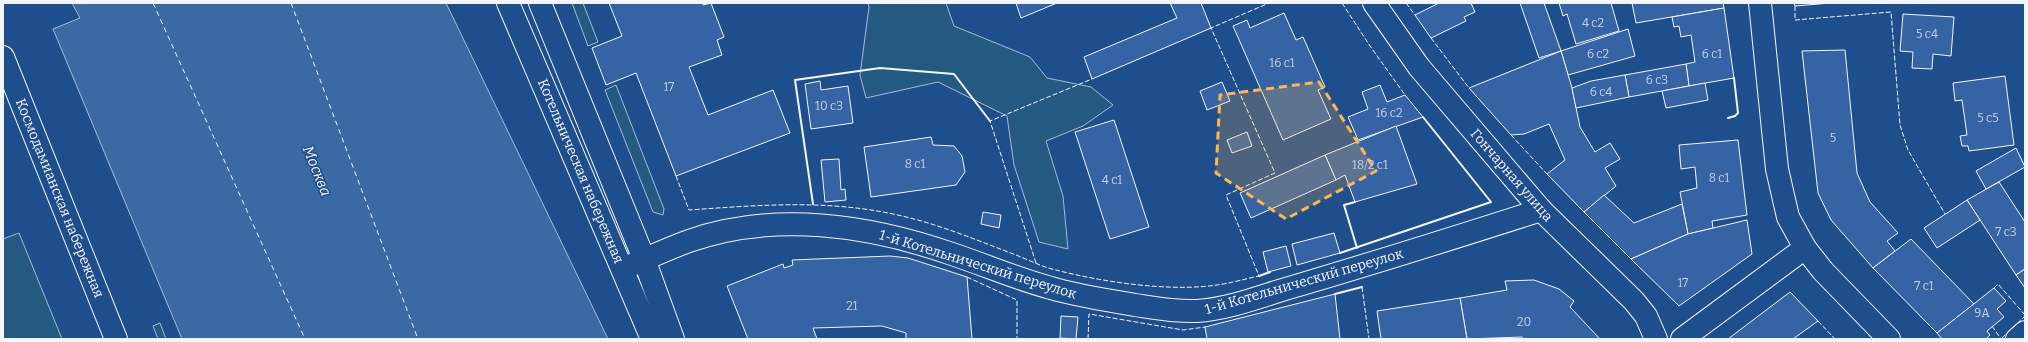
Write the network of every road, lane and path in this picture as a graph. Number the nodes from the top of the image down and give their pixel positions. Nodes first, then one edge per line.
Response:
1 (508, 3) edge
2 (540, 3) edge
3 (1374, 3) edge
4 (1760, 3) edge
5 (3, 57) edge
6 (1540, 210) junction
7 (1805, 248) junction
8 (644, 259) junction
9 (623, 269) junction
10 (2025, 332) edge
11 (116, 339) edge
12 (652, 339) edge
13 (673, 339) edge
14 (1656, 339) edge
15 (1682, 339) edge
16 (1889, 339) edge
17 (2017, 339) edge

1 - 9 street, Котельническая набережная
2 - 8 street, Котельническая набережная
3 - 6 street, Гончарная улица
4 - 7 street
5 - 11 street, Космодамианская набережная
6 - 8 street, 1-й Котельнический переулок
6 - 14 street, Гончарная улица
7 - 15 street
7 - 16 street
8 - 9 street, 1-й Котельнический переулок
8 - 13 street, Котельническая набережная
9 - 12 street, Котельническая набережная
10 - 17 street

